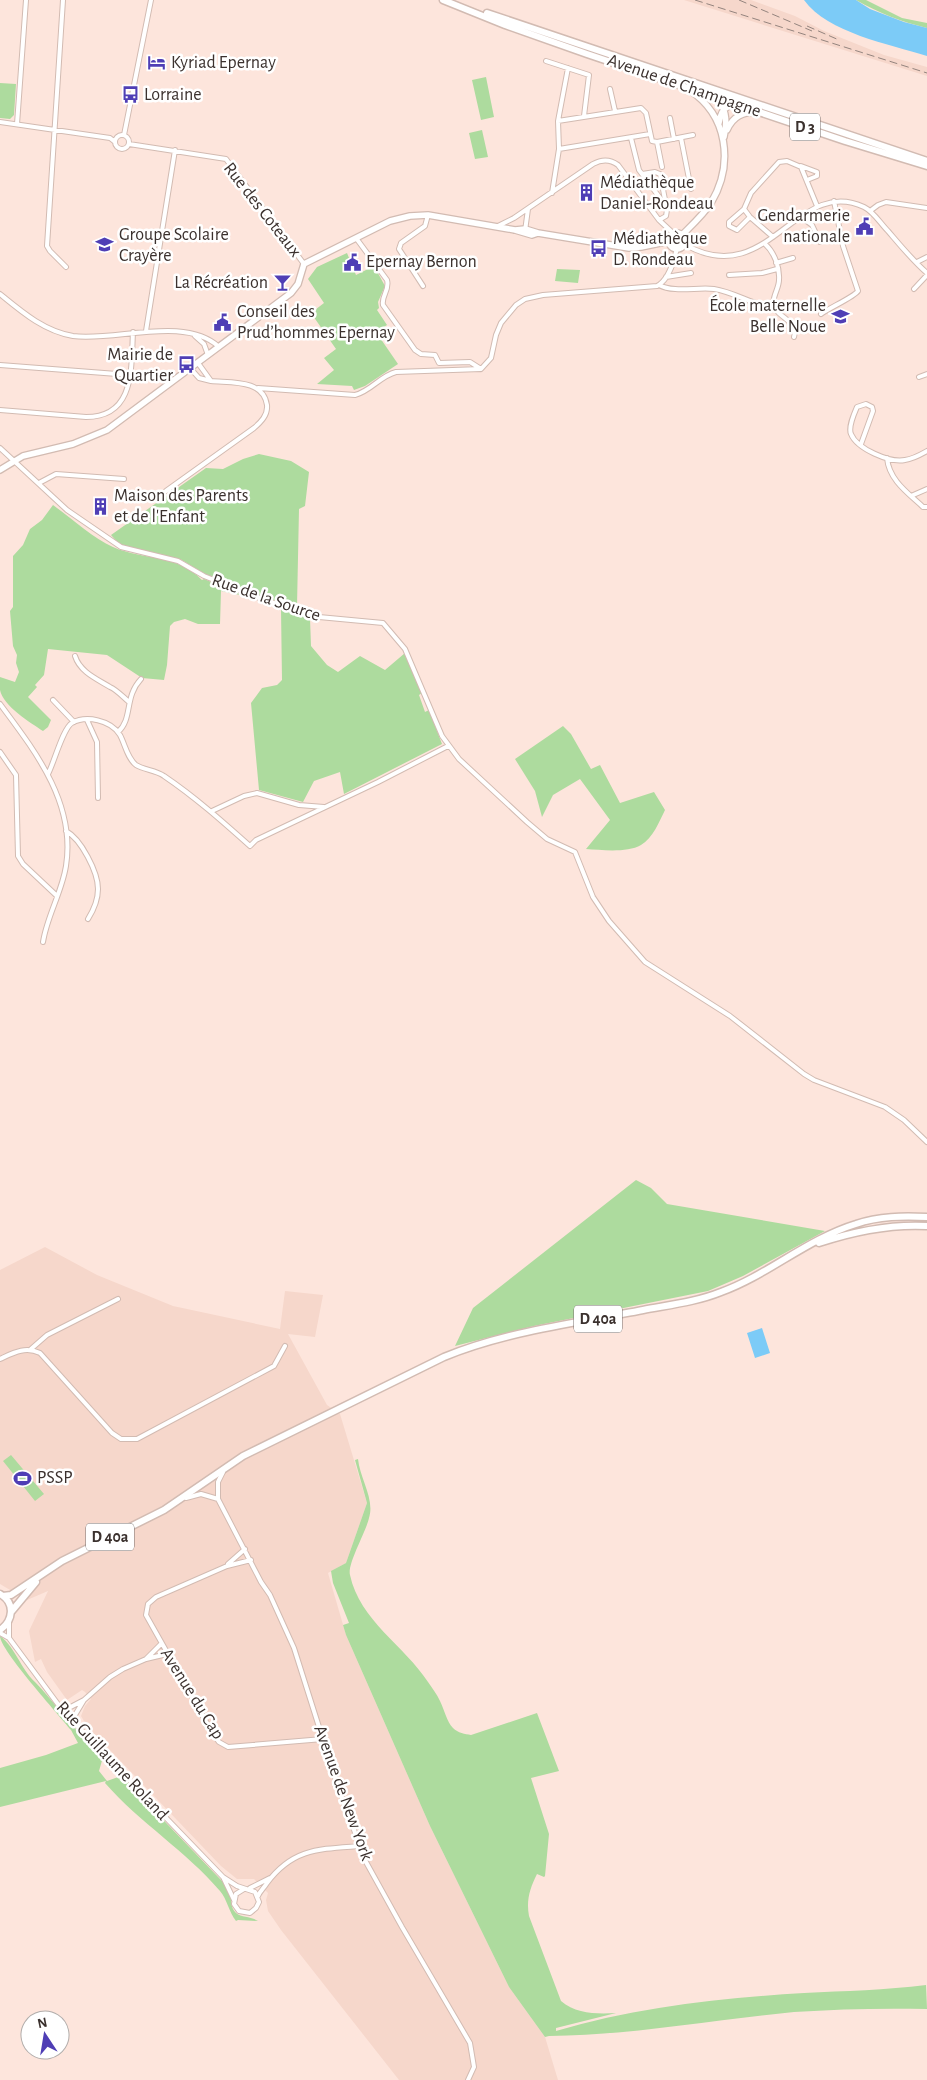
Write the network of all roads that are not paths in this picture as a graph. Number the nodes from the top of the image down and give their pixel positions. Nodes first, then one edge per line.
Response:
1 (26, 0) edge
2 (63, 0) edge
3 (151, 0) edge
4 (446, 1) edge
5 (546, 61) dead end
6 (568, 68) junction
7 (690, 82) junction
8 (683, 86) junction
9 (610, 89) dead end
10 (717, 98) junction
11 (734, 103) junction
12 (752, 103) junction
13 (724, 109) junction
14 (615, 111) junction
15 (762, 112) junction
16 (584, 116) junction
17 (670, 118) dead end
18 (558, 120) junction
19 (0, 122) edge
20 (17, 124) junction
21 (719, 125) junction
22 (55, 129) junction
23 (650, 134) junction
24 (693, 135) dead end
25 (124, 136) junction
26 (630, 138) junction
27 (681, 138) junction
28 (674, 139) junction
29 (723, 139) junction
30 (115, 142) junction
31 (657, 142) junction
32 (129, 144) junction
33 (559, 149) junction
34 (175, 150) junction
35 (927, 161) edge
36 (798, 165) junction
37 (927, 166) edge
38 (662, 167) dead end
39 (642, 174) junction
40 (807, 180) junction
41 (691, 189) dead end
42 (552, 193) junction
43 (834, 201) junction
44 (666, 206) junction
45 (817, 206) junction
46 (927, 208) edge
47 (528, 209) junction
48 (744, 209) junction
49 (870, 211) junction
50 (428, 216) junction
51 (750, 217) junction
52 (801, 217) junction
53 (514, 218) junction
54 (659, 220) junction
55 (494, 227) junction
56 (515, 230) junction
57 (525, 231) junction
58 (674, 234) junction
59 (682, 235) junction
60 (773, 237) junction
61 (356, 238) junction
62 (670, 241) junction
63 (820, 242) dead end
64 (684, 244) junction
65 (765, 244) junction
66 (677, 248) junction
67 (927, 257) edge
68 (792, 258) dead end
69 (917, 262) junction
70 (776, 263) junction
71 (304, 264) junction
72 (66, 267) dead end
73 (777, 269) junction
74 (690, 273) dead end
75 (729, 274) dead end
76 (927, 274) edge
77 (666, 277) junction
78 (659, 285) junction
79 (424, 286) dead end
80 (914, 289) dead end
81 (0, 294) edge
82 (775, 308) junction
83 (821, 314) dead end
84 (146, 331) junction
85 (133, 332) junction
86 (195, 336) junction
87 (794, 337) dead end
88 (219, 347) junction
89 (208, 355) junction
90 (198, 363) junction
91 (0, 365) edge
92 (190, 368) junction
93 (481, 369) junction
94 (927, 374) edge
95 (130, 375) junction
96 (919, 377) dead end
97 (212, 381) junction
98 (258, 388) junction
99 (0, 410) edge
100 (861, 444) junction
101 (0, 448) edge
102 (927, 451) edge
103 (887, 458) junction
104 (14, 460) junction
105 (0, 470) edge
106 (124, 479) dead end
107 (39, 483) junction
108 (927, 489) edge
109 (166, 491) dead end
110 (911, 496) junction
111 (927, 508) edge
112 (75, 656) dead end
113 (141, 679) dead end
114 (53, 700) dead end
115 (129, 702) junction
116 (0, 704) edge
117 (87, 720) junction
118 (74, 722) junction
119 (118, 732) junction
120 (448, 746) junction
121 (0, 752) edge
122 (48, 774) junction
123 (98, 798) dead end
124 (326, 807) junction
125 (212, 811) junction
126 (66, 831) junction
127 (57, 896) junction
128 (88, 919) dead end
129 (43, 942) dead end
130 (927, 1142) edge
131 (927, 1218) edge
132 (927, 1226) edge
133 (798, 1252) junction
134 (118, 1299) dead end
135 (285, 1346) dead end
136 (32, 1349) junction
137 (0, 1360) edge
138 (226, 1466) junction
139 (218, 1498) junction
140 (177, 1501) junction
141 (245, 1549) junction
142 (251, 1560) junction
143 (227, 1566) junction
144 (43, 1575) junction
145 (2, 1595) edge
146 (11, 1612) junction
147 (9, 1621) junction
148 (0, 1631) edge
149 (10, 1638) junction
150 (161, 1644) junction
151 (167, 1654) junction
152 (146, 1659) junction
153 (84, 1700) junction
154 (63, 1711) junction
155 (72, 1720) junction
156 (323, 1739) junction
157 (360, 1846) junction
158 (222, 1877) junction
159 (270, 1878) junction
160 (246, 1888) junction
161 (258, 1896) junction
162 (234, 1900) junction
163 (468, 2080) edge

1 - 20 street
2 - 22 street
3 - 25 street
4 - 7 main road, D 3
4 - 8 main road, Avenue de Champagne / D 3
5 - 6 street
6 - 16 street
6 - 18 street
7 - 10 street
7 - 12 main road, D 3
8 - 10 main road, Avenue de Champagne / D 3
8 - 21 street
9 - 14 street
10 - 11 main road, Avenue de Champagne / D 3
10 - 13 street
11 - 12 street
11 - 13 street
11 - 15 main road, Avenue de Champagne / D 3
12 - 35 main road, D 3
13 - 21 street
13 - 29 street
14 - 16 street
14 - 23 street
15 - 29 street
15 - 37 main road, Avenue de Champagne / D 3
16 - 18 street
17 - 28 street
18 - 33 street
19 - 20 street
20 - 22 street
21 - 29 street
22 - 30 street
22 - 72 street
23 - 26 street
23 - 31 street
24 - 27 street
25 - 30 street
25 - 32 street
26 - 33 street
26 - 39 street
27 - 28 street
27 - 41 street
28 - 31 street
29 - 59 street
30 - 32 street
31 - 38 street
32 - 34 street, Rue des Coteaux
33 - 42 street
34 - 71 street, Rue des Coteaux
34 - 84 street
36 - 40 street
36 - 40 street
36 - 48 street
39 - 44 street
39 - 44 street
40 - 45 street
42 - 47 street
42 - 54 street
43 - 45 street
43 - 49 street
43 - 83 street
44 - 54 street
45 - 52 street
46 - 49 street
47 - 53 street
47 - 57 street
48 - 51 street
48 - 51 street
49 - 69 street
50 - 55 street
50 - 61 street
50 - 79 street
51 - 60 street
52 - 60 street
52 - 63 street
53 - 55 street
53 - 56 street
54 - 58 street
55 - 56 street
56 - 57 street
57 - 62 street
58 - 59 street
58 - 62 street
59 - 64 street
60 - 65 street
61 - 71 street
61 - 93 street
62 - 66 street
64 - 65 street
64 - 66 street
65 - 70 street
66 - 77 street
67 - 69 street
68 - 70 street
69 - 76 street
70 - 73 street
71 - 88 street
73 - 75 street
73 - 82 street
74 - 77 street
76 - 80 street
77 - 78 street
78 - 82 street
78 - 93 street
81 - 85 street
82 - 87 street
84 - 85 street
84 - 86 street
85 - 95 street
86 - 88 street
86 - 89 street
88 - 89 street
89 - 90 street
90 - 92 street
90 - 97 street
91 - 95 street
92 - 97 street
92 - 104 street
93 - 98 street
94 - 96 street
95 - 99 street
97 - 98 street
98 - 109 street
100 - 100 street
100 - 103 street
101 - 104 street, Rue de la Source
102 - 103 street
103 - 110 street
104 - 105 street
104 - 107 street, Rue de la Source
106 - 107 street
107 - 120 street, Rue de la Source
108 - 110 street
110 - 111 street
112 - 115 street
113 - 115 street
114 - 118 street
115 - 119 street
116 - 122 street
117 - 118 street
117 - 119 street
117 - 123 street
118 - 122 street
119 - 125 street
120 - 124 street
120 - 130 street, Rue de la Source
121 - 127 street
122 - 126 street
124 - 125 street
124 - 125 street
126 - 127 street
126 - 128 street
127 - 129 street
131 - 133 main road, D 40a
132 - 133 main road, D 40a
133 - 138 main road, D 40a
134 - 136 street
135 - 136 street
136 - 137 street
138 - 139 street
138 - 140 main road, D 40a
139 - 140 street
139 - 141 street, Avenue de New York
140 - 144 main road, D 40a
141 - 142 street, Avenue de New York
141 - 143 street
142 - 143 street
142 - 156 street, Avenue de New York
143 - 150 street, Avenue du Cap
144 - 145 main road, D 40a
144 - 146 main road, D 40a
145 - 146 main road
146 - 147 main road
147 - 148 main road
147 - 149 street
148 - 149 street
149 - 154 street, Rue Guillaume Roland
150 - 151 street, Avenue du Cap
150 - 152 street
151 - 152 street
151 - 156 street, Avenue du Cap
152 - 153 street
153 - 154 street
153 - 155 street
154 - 155 street, Rue Guillaume Roland
155 - 158 street, Rue Guillaume Roland
156 - 157 street, Avenue de New York
157 - 159 street
157 - 163 street, Avenue de New York
158 - 160 street, Rue Guillaume Roland
158 - 162 street, Rue Guillaume Roland
159 - 160 street
159 - 161 street
160 - 161 street
160 - 162 street
161 - 162 street

